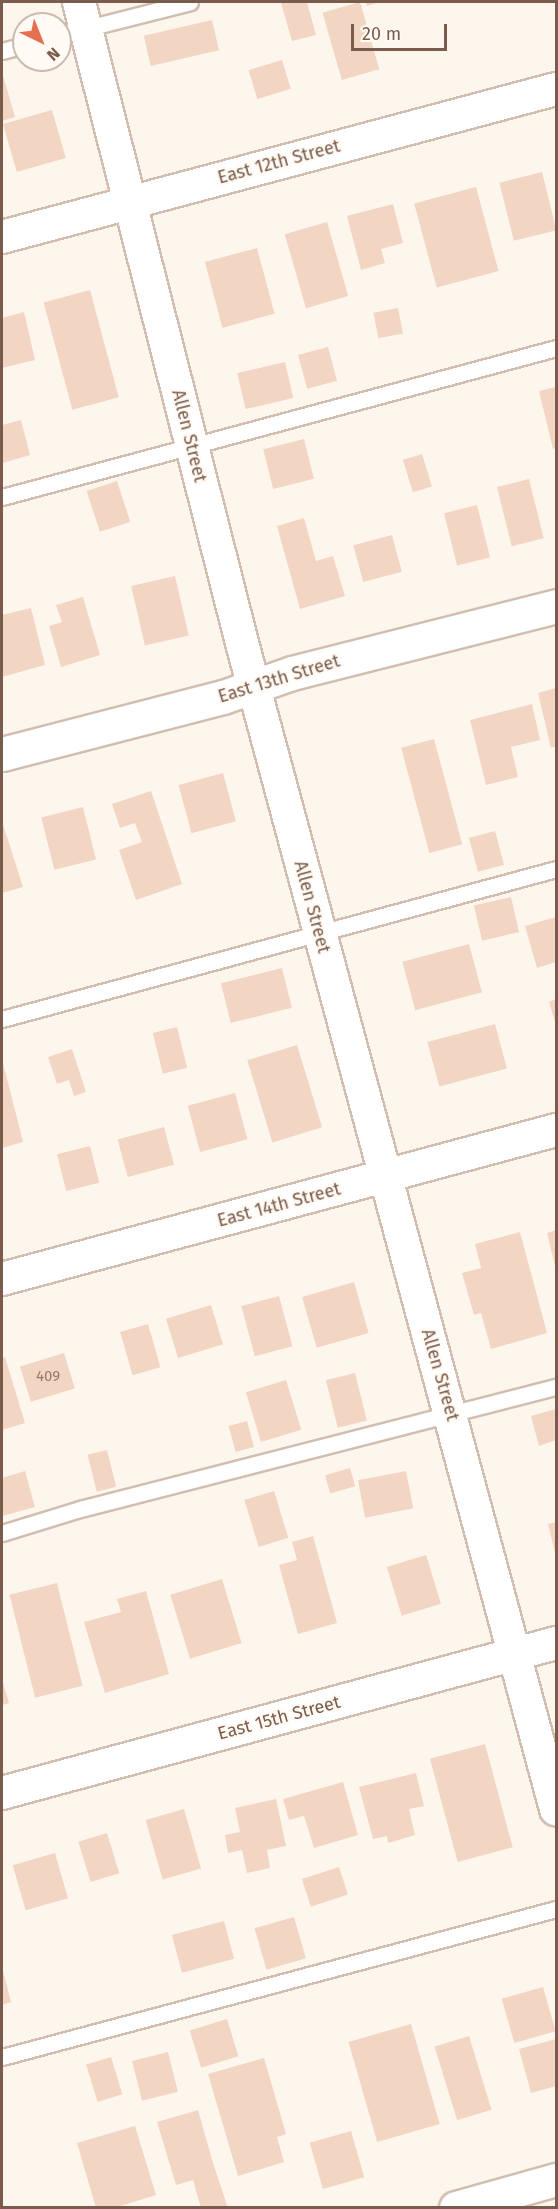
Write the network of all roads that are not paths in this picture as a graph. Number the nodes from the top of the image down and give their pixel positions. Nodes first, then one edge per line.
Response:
1 (190, 2) edge
2 (75, 22) edge
3 (556, 89) edge
4 (130, 202) junction
5 (2, 237) edge
6 (556, 348) edge
7 (191, 445) junction
8 (2, 497) edge
9 (556, 606) edge
10 (255, 686) junction
11 (2, 754) edge
12 (556, 869) edge
13 (320, 935) junction
14 (2, 1019) edge
15 (556, 1130) edge
16 (388, 1178) junction
17 (2, 1279) edge
18 (556, 1387) edge
19 (450, 1413) junction
20 (2, 1533) edge
21 (556, 1643) edge
22 (513, 1654) junction
23 (2, 1793) edge
24 (556, 1809) edge
25 (556, 1909) edge
26 (2, 2057) edge
27 (556, 2180) edge
28 (456, 2208) edge

1 - 2 lane
2 - 4 street, Allen Street
3 - 4 street, East 12th Street
4 - 5 street, East 12th Street
4 - 7 street, Allen Street
6 - 7 lane
7 - 8 lane
7 - 10 street, Allen Street
9 - 10 street, East 13th Street
10 - 11 street, East 13th Street
10 - 13 street, Allen Street
12 - 13 lane
13 - 14 lane
13 - 16 street, Allen Street
15 - 16 street, East 14th Street
16 - 17 street, East 14th Street
16 - 19 street, Allen Street
18 - 19 lane
19 - 20 lane
19 - 22 street, Allen Street
21 - 22 street, East 15th Street
22 - 23 street, East 15th Street
22 - 24 street, Allen Street
25 - 26 lane
27 - 28 street

